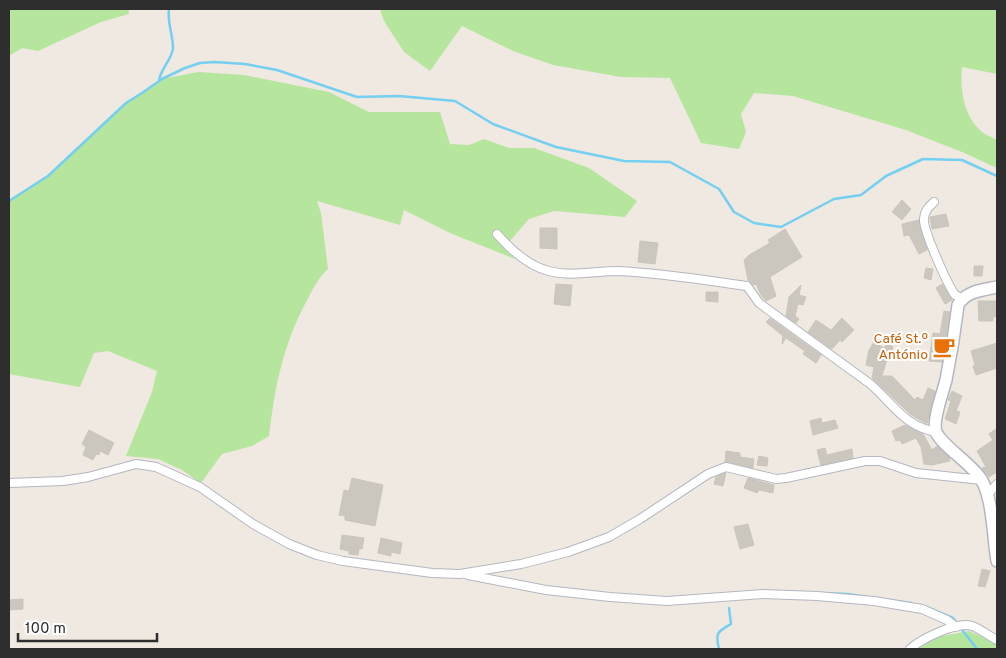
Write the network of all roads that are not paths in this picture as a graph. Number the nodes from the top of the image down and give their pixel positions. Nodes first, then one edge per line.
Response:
1 (934, 202) dead end
2 (497, 234) dead end
3 (997, 287) edge
4 (962, 298) junction
5 (936, 432) junction
6 (982, 480) junction
7 (9, 482) edge
8 (997, 484) edge
9 (988, 494) junction
10 (997, 561) edge
11 (460, 574) junction
12 (960, 626) junction
13 (997, 640) edge
14 (910, 649) edge

1 - 4 street
2 - 5 street
3 - 4 street
4 - 5 street
5 - 6 street
6 - 9 street
6 - 11 street
7 - 11 street
8 - 9 street
9 - 10 street
11 - 12 street
12 - 13 street
12 - 14 street

